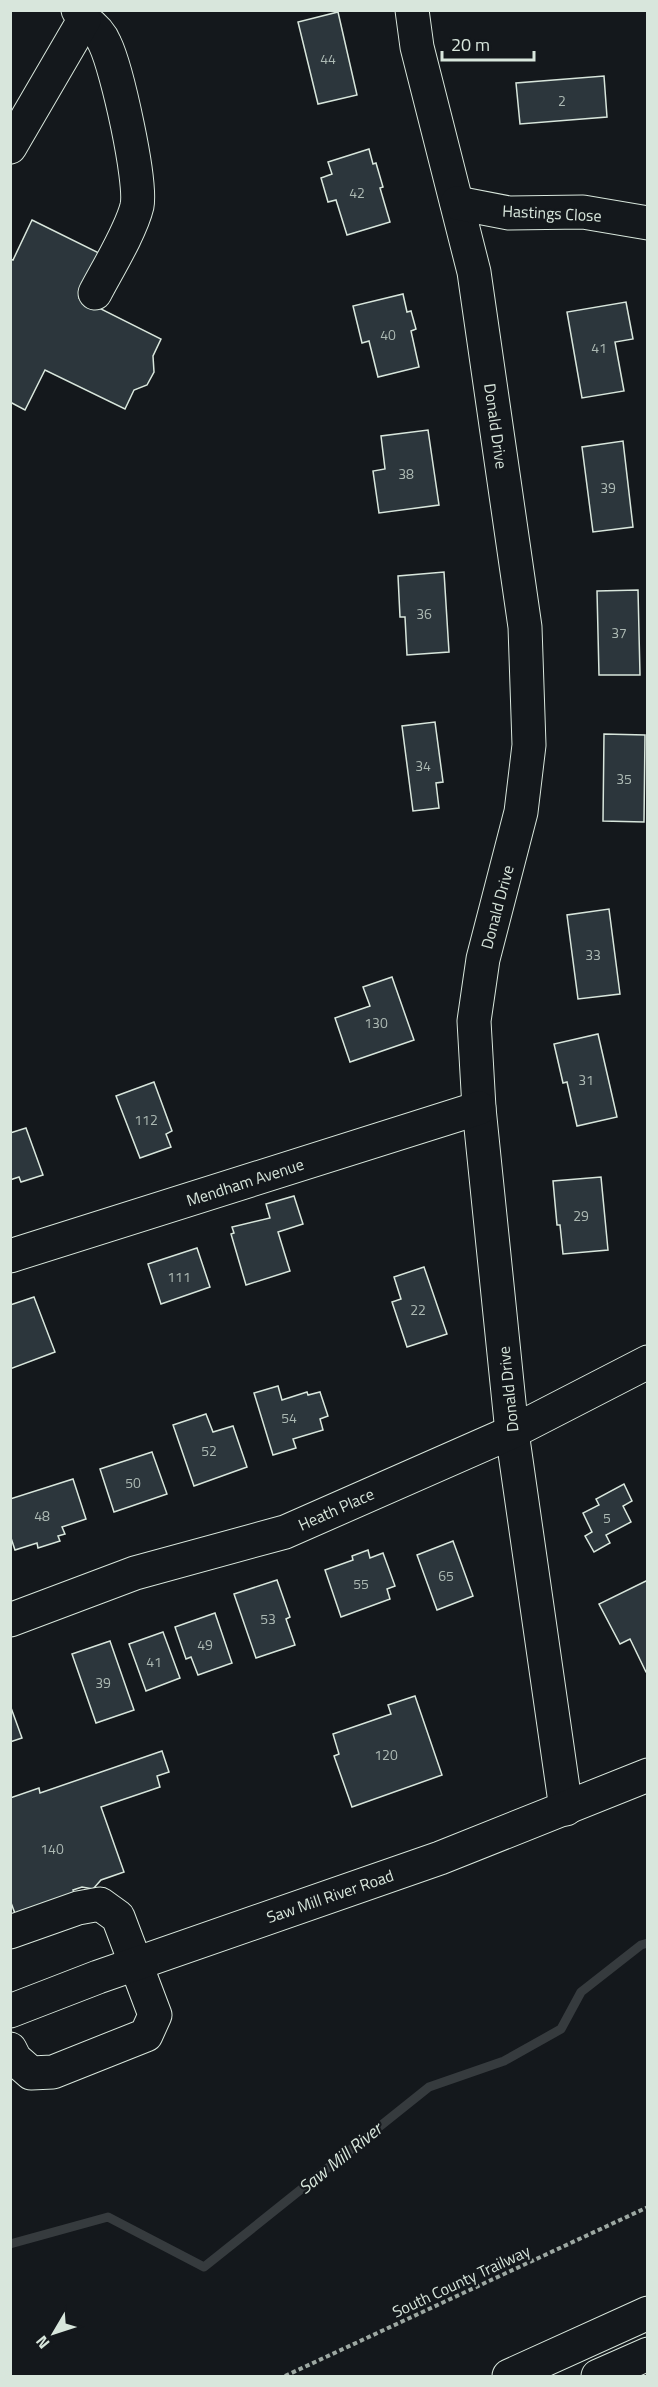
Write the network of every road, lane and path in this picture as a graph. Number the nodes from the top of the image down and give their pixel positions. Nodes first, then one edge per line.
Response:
1 (412, 10) edge
2 (81, 15) edge
3 (10, 147) edge
4 (457, 203) junction
5 (648, 223) edge
6 (95, 294) dead end
7 (479, 1108) junction
8 (10, 1256) edge
9 (648, 1362) edge
10 (512, 1432) junction
11 (10, 1620) edge
12 (648, 1775) edge
13 (566, 1809) junction
14 (10, 1932) edge
15 (135, 1964) junction
16 (10, 2011) edge
17 (10, 2049) edge
18 (648, 2207) edge
19 (648, 2313) edge
20 (648, 2354) edge
21 (285, 2376) edge
22 (509, 2376) edge
23 (598, 2376) edge

1 - 4 main road, Donald Drive
2 - 3 main road
2 - 6 main road
4 - 5 main road, Hastings Close
4 - 7 main road, Donald Drive
7 - 8 main road, Mendham Avenue
7 - 10 main road, Donald Drive
9 - 10 main road, Heath Place
10 - 11 main road, Heath Place
10 - 13 main road, Donald Drive
12 - 13 main road, Saw Mill River Road
13 - 15 main road, Saw Mill River Road
14 - 15 main road
15 - 16 main road, Saw Mill River Road
15 - 17 main road
18 - 21 path, South County Trailway
19 - 22 main road
20 - 23 main road

